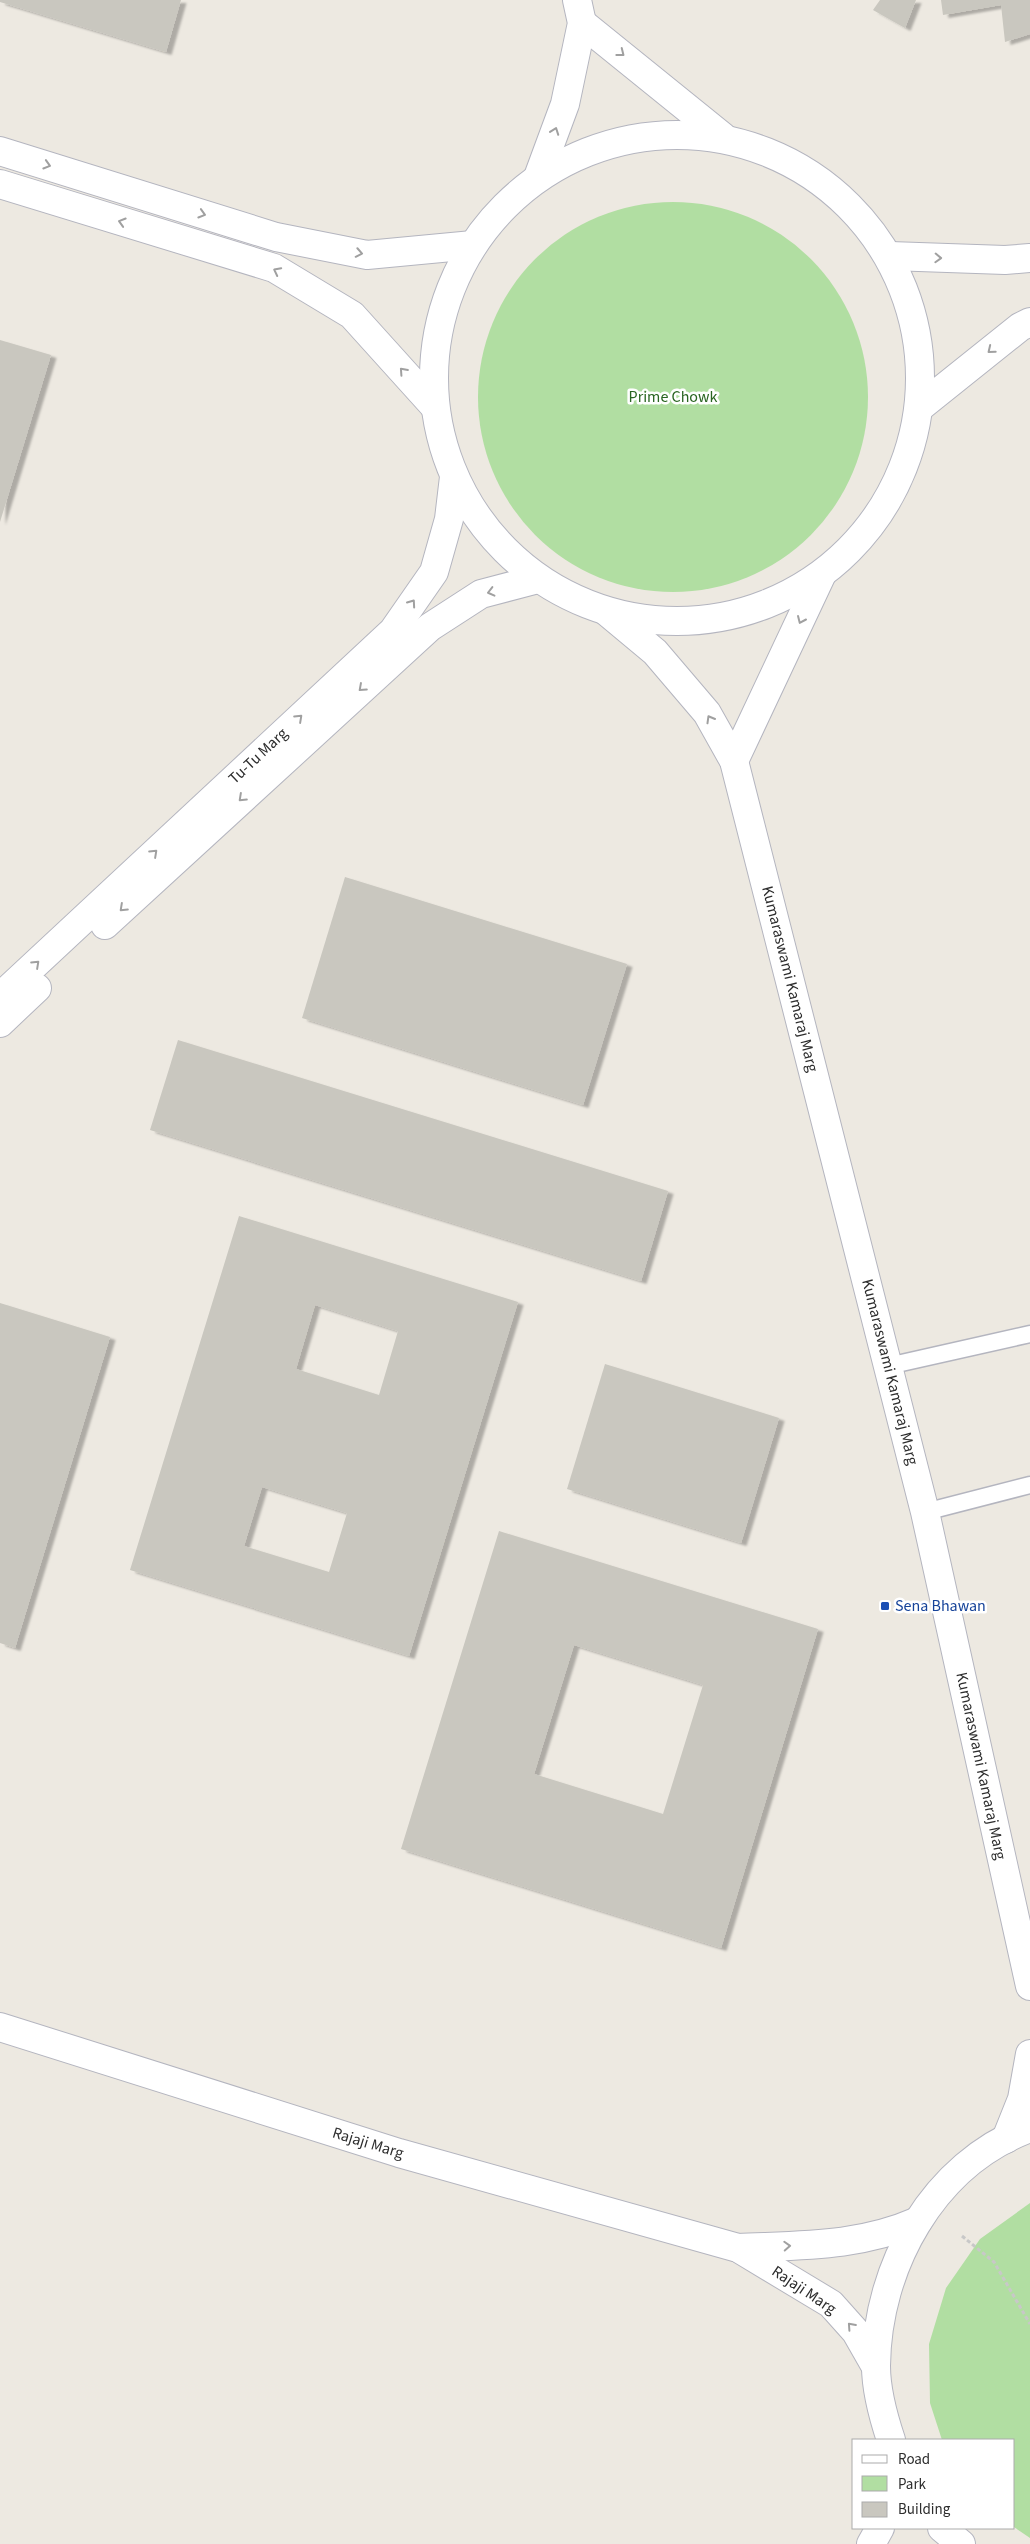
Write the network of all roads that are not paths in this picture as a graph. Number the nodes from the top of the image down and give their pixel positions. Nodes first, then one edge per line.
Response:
1 (580, 11) edge
2 (723, 137) junction
3 (0, 151) edge
4 (538, 177) junction
5 (0, 184) edge
6 (473, 245) junction
7 (890, 256) junction
8 (1030, 258) edge
9 (1030, 322) edge
10 (435, 407) junction
11 (920, 407) junction
12 (454, 477) junction
13 (821, 576) junction
14 (538, 579) junction
15 (607, 612) junction
16 (734, 761) junction
17 (0, 997) edge
18 (0, 1022) edge
19 (1030, 1334) edge
20 (888, 1366) junction
21 (1030, 1485) edge
22 (925, 1512) junction
23 (1023, 1924) edge
24 (1030, 1986) edge
25 (0, 2027) edge
26 (1030, 2054) edge
27 (1018, 2133) edge
28 (918, 2222) junction
29 (738, 2248) junction
30 (876, 2368) junction
31 (891, 2439) edge
32 (879, 2529) edge
33 (943, 2529) edge
34 (871, 2544) edge
35 (961, 2544) edge

1 -> 2 main road
4 -> 1 main road
2 - 4 main road
2 - 7 main road
3 -> 6 main road
4 - 6 main road
10 -> 5 main road
6 - 10 main road
7 -> 8 main road
7 - 11 main road
9 -> 11 main road
10 - 12 main road
11 - 13 main road
12 - 14 main road
17 -> 12 main road, Tu-Tu Marg
13 - 15 main road
13 -> 16 main road
14 - 15 main road
14 -> 18 main road, Tu-Tu Marg
16 -> 15 main road, Kumaraswami Kamaraj Marg
16 - 20 main road, Kumaraswami Kamaraj Marg
19 - 20 lane
20 - 22 main road, Kumaraswami Kamaraj Marg
21 - 22 lane
22 - 23 main road, Kumaraswami Kamaraj Marg
23 - 24 main road, Kumaraswami Kamaraj Marg
25 - 29 main road, Rajaji Marg
26 - 27 main road
27 - 28 main road
29 -> 28 main road, Rajaji Marg
28 - 30 main road
30 -> 29 main road, Rajaji Marg
30 - 31 main road
32 - 34 main road
33 - 35 main road

